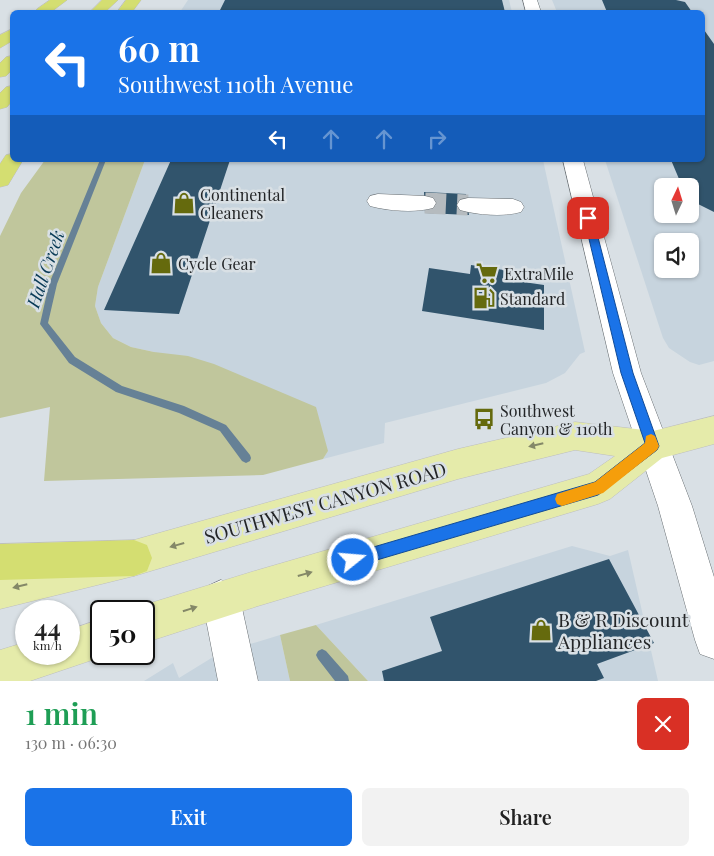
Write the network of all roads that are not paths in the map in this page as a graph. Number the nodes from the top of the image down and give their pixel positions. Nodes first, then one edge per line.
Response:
1 (60, 0) edge
2 (111, 0) edge
3 (134, 0) edge
4 (45, 10) edge
5 (100, 10) edge
6 (126, 10) edge
7 (10, 63) edge
8 (0, 72) edge
9 (10, 93) edge
10 (0, 103) edge
11 (12, 162) edge
12 (574, 162) edge
13 (0, 180) edge
14 (378, 201) dead end
15 (424, 203) tunnel mouth
16 (468, 205) tunnel mouth
17 (513, 207) dead end
18 (714, 430) edge
19 (653, 446) junction
20 (134, 558) junction
21 (0, 562) edge
22 (0, 591) edge
23 (221, 599) junction
24 (155, 620) edge
25 (714, 640) edge
26 (17, 665) edge
27 (0, 670) edge
28 (238, 681) edge

1 - 4 highway
2 - 5 highway
3 - 6 highway
7 - 8 highway
9 - 10 highway
11 - 13 highway
12 - 19 street
14 - 15 street
16 - 17 street
18 - 19 main road, SOUTHWEST CANYON ROAD
19 -> 20 main road, SOUTHWEST CANYON ROAD
23 -> 19 main road, SOUTHWEST CANYON ROAD
19 - 25 street
20 - 21 highway
20 -> 22 main road, SOUTHWEST CANYON ROAD
24 -> 23 main road, SOUTHWEST CANYON ROAD
23 - 28 street
26 - 27 main road

